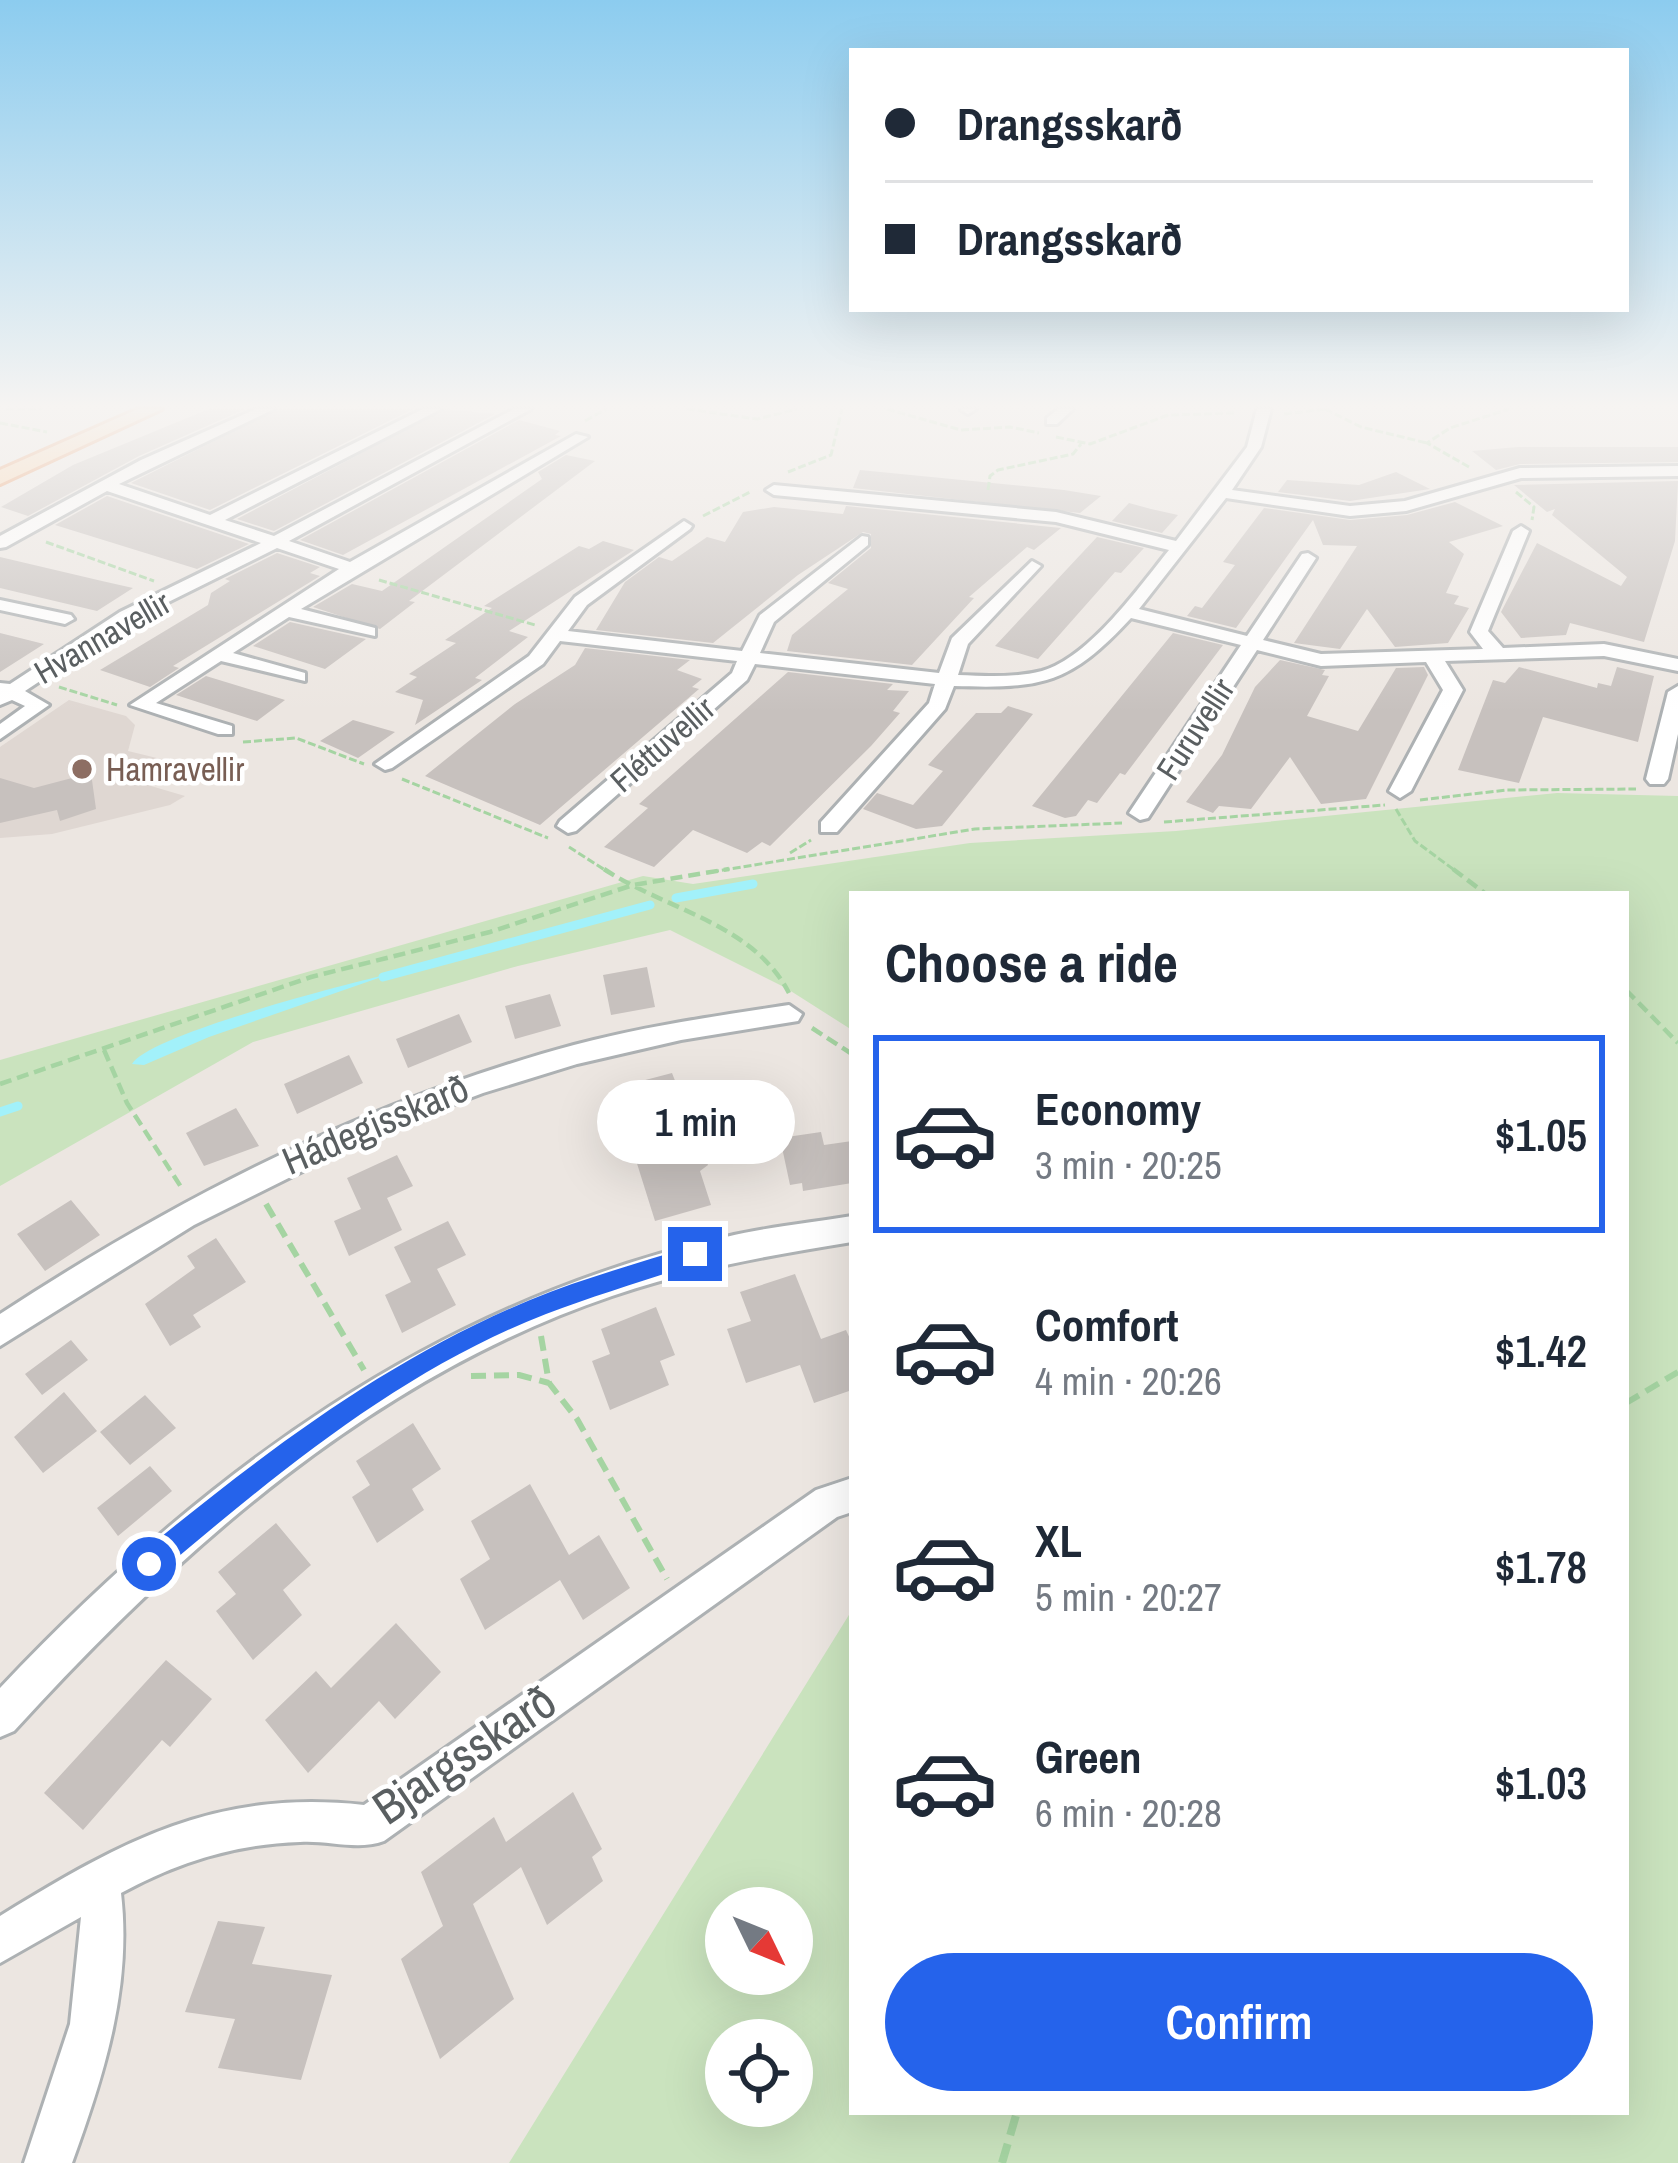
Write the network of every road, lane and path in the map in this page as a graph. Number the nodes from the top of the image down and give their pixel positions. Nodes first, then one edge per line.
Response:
1 (59, 510) edge
2 (182, 510) edge
3 (232, 510) edge
4 (335, 510) edge
5 (453, 510) edge
6 (963, 510) edge
7 (1209, 510) edge
8 (1534, 510) edge
9 (983, 512) joint
10 (212, 520) junction
11 (685, 526) dead end
12 (1521, 531) joint
13 (6, 539) edge
14 (277, 541) junction
15 (862, 541) dead end
16 (1179, 547) junction
17 (1308, 558) dead end
18 (1032, 566) dead end
19 (348, 570) junction
20 (182, 591) junction
21 (0, 605) edge
22 (284, 610) junction
23 (1126, 610) junction
24 (65, 619) dead end
25 (369, 632) dead end
26 (557, 632) junction
27 (1250, 646) junction
28 (215, 654) junction
29 (1498, 654) junction
30 (749, 656) junction
31 (1433, 658) junction
32 (1678, 665) edge
33 (298, 677) dead end
34 (948, 680) junction
35 (1678, 692) edge
36 (10, 693) edge
37 (136, 707) junction
38 (0, 733) edge
39 (229, 736) joint
40 (384, 769) junction
41 (1655, 784) joint
42 (1396, 798) junction
43 (1141, 820) junction
44 (829, 827) joint
45 (561, 837) junction
46 (785, 856) junction
47 (633, 885) junction
48 (1482, 891) edge
49 (1629, 993) edge
50 (789, 1014) junction
51 (1678, 1043) edge
52 (104, 1050) junction
53 (849, 1052) edge
54 (0, 1084) edge
55 (194, 1207) junction
56 (272, 1214) dead end
57 (849, 1229) edge
58 (537, 1307) junction
59 (0, 1332) edge
60 (350, 1346) dead end
61 (1678, 1372) edge
62 (468, 1376) dead end
63 (549, 1383) junction
64 (1629, 1401) edge
65 (840, 1498) edge
66 (682, 1604) junction
67 (0, 1717) edge
68 (98, 1880) junction
69 (0, 1941) edge
70 (1016, 2115) edge
71 (48, 2163) edge
72 (1002, 2163) edge

1 - 13 street
2 - 10 street
3 - 10 street
4 - 14 street, Hvannavellir
5 - 19 street
6 - 9 street
7 - 16 street, Fléttuvellir
8 - 12 path
9 - 16 street
10 - 14 street
11 - 26 street
12 - 29 street
13 - 20 path
14 - 19 street
14 - 20 street, Hvannavellir
15 - 30 street, Fléttuvellir
16 - 23 street, Fléttuvellir
17 - 27 street, Furuvellir
18 - 34 street
19 - 22 street
19 - 26 path
20 - 36 street, Hvannavellir
21 - 24 street
22 - 25 street
22 - 28 street
23 - 27 street, Furuvellir
23 - 34 street, Fléttuvellir
26 - 30 street, Fléttuvellir
26 - 40 street
27 - 31 street, Furuvellir
27 - 43 street, Furuvellir
28 - 33 street
28 - 37 street
29 - 31 street, Furuvellir
29 - 32 street, Furuvellir
30 - 34 street, Fléttuvellir
30 - 45 street, Fléttuvellir
31 - 42 street
34 - 44 street
35 - 41 street
36 - 37 path
36 - 38 street
37 - 39 street
39 - 40 path
40 - 45 path
41 - 42 path
42 - 43 path
42 - 48 path
43 - 46 path
44 - 46 path
45 - 47 path
46 - 47 path
47 - 50 path
47 - 52 path
49 - 51 path
50 - 53 path
50 - 55 street, Hádegisskarð
52 - 54 path
52 - 55 path
55 - 59 street, Hádegisskarð
56 - 60 path
57 - 58 street
58 - 63 path
58 - 67 street
61 - 64 path
62 - 63 path
63 - 66 path
65 - 66 street, Bjargsskarð
66 - 68 street, Bjargsskarð
68 - 69 street, Bjargsskarð
68 - 71 street
70 - 72 path

